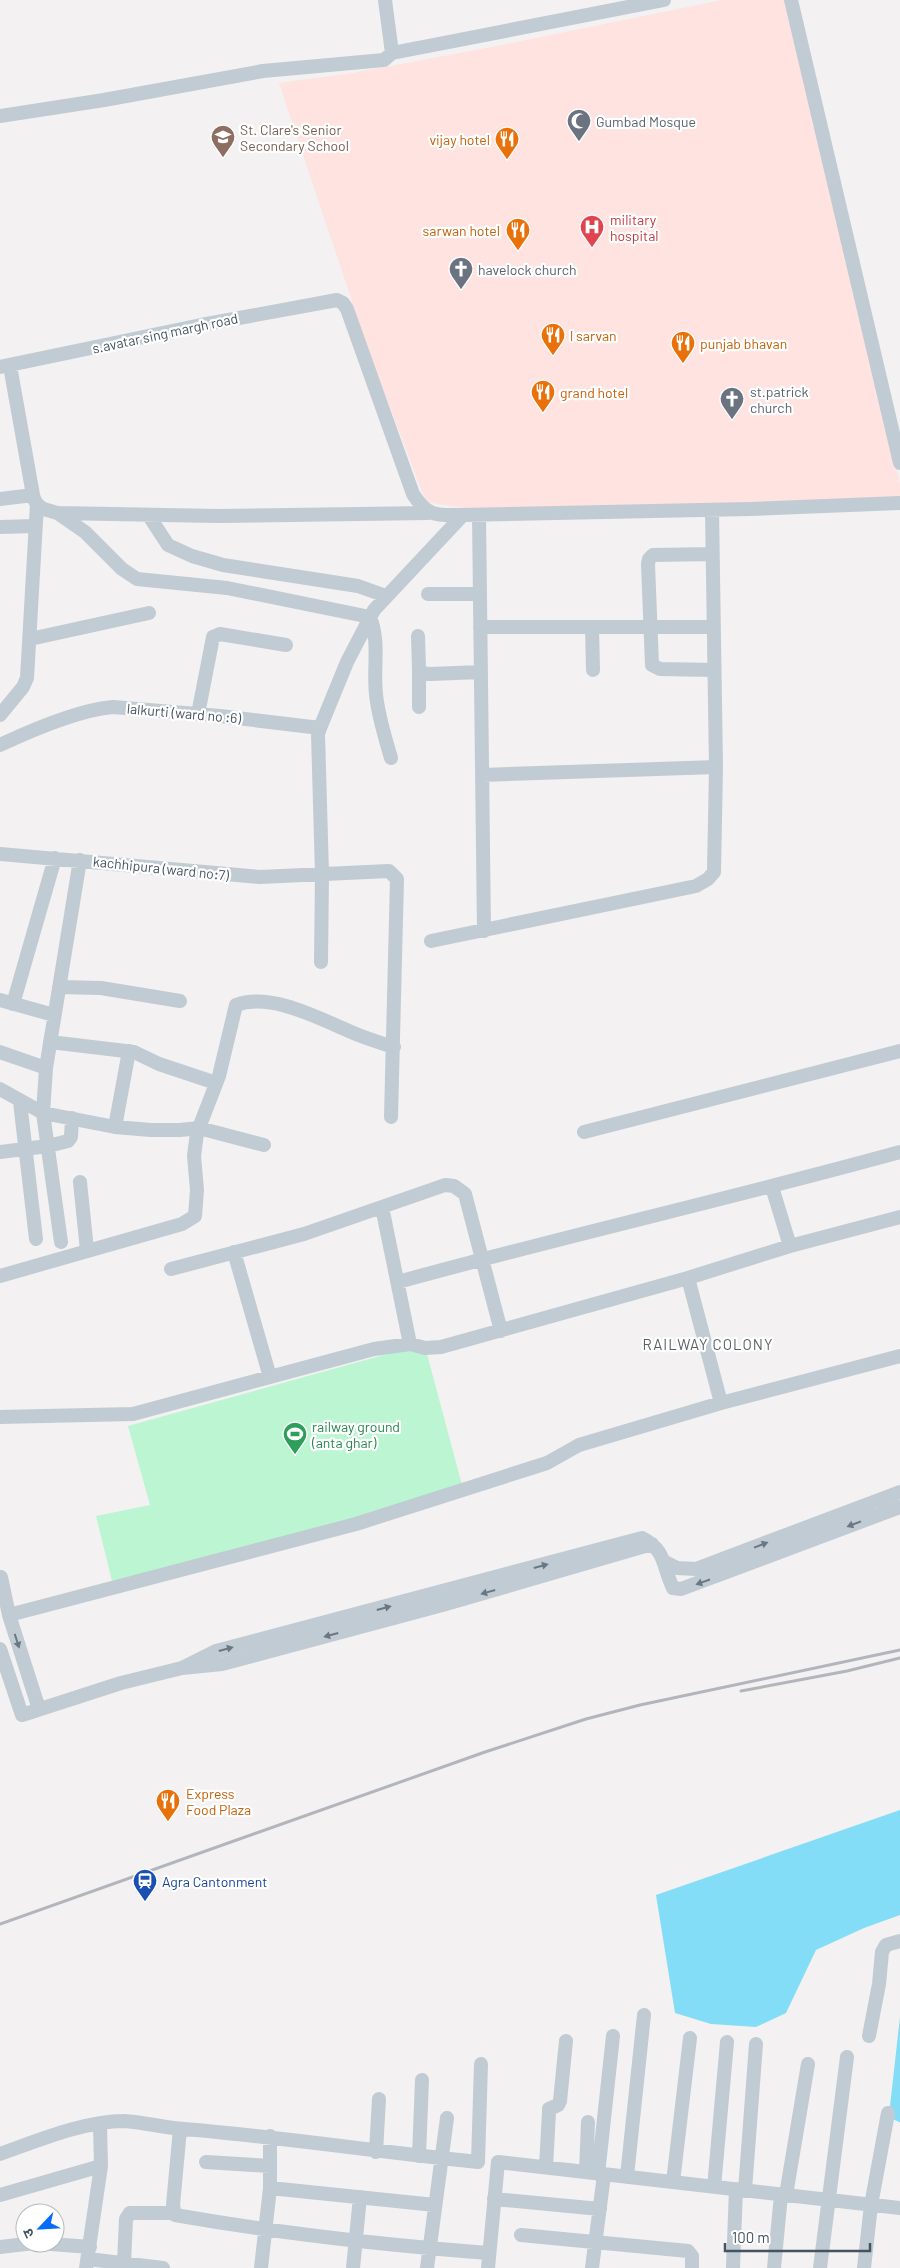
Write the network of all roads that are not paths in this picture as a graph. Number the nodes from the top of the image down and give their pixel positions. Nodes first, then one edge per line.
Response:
1 (385, 0) edge
2 (664, 0) edge
3 (791, 0) edge
4 (392, 53) junction
5 (0, 116) edge
6 (5, 366) edge
7 (900, 463) edge
8 (0, 499) edge
9 (35, 500) junction
10 (900, 503) edge
11 (712, 510) junction
12 (58, 513) junction
13 (428, 513) junction
14 (463, 515) junction
15 (479, 515) junction
16 (149, 516) junction
17 (35, 526) junction
18 (0, 527) edge
19 (712, 554) junction
20 (428, 594) dead end
21 (480, 594) junction
22 (386, 596) junction
23 (149, 613) dead end
24 (370, 617) junction
25 (480, 627) junction
26 (592, 627) junction
27 (650, 627) junction
28 (714, 627) junction
29 (418, 636) dead end
30 (30, 639) junction
31 (286, 645) dead end
32 (419, 669) junction
33 (593, 670) dead end
34 (714, 670) junction
35 (481, 672) junction
36 (419, 707) dead end
37 (1, 712) edge
38 (198, 714) junction
39 (320, 728) junction
40 (0, 745) edge
41 (391, 758) dead end
42 (716, 767) junction
43 (482, 776) junction
44 (0, 854) edge
45 (55, 858) junction
46 (80, 860) junction
47 (322, 874) junction
48 (484, 931) junction
49 (431, 941) dead end
50 (321, 962) dead end
51 (59, 987) junction
52 (180, 1001) dead end
53 (7, 1002) edge
54 (54, 1015) junction
55 (50, 1042) junction
56 (394, 1047) junction
57 (128, 1051) junction
58 (900, 1051) edge
59 (0, 1052) edge
60 (46, 1068) junction
61 (216, 1083) junction
62 (0, 1089) edge
63 (20, 1102) junction
64 (43, 1113) junction
65 (391, 1117) dead end
66 (72, 1118) junction
67 (115, 1127) junction
68 (199, 1128) junction
69 (584, 1132) dead end
70 (264, 1145) dead end
71 (48, 1146) junction
72 (25, 1149) junction
73 (0, 1152) edge
74 (900, 1152) edge
75 (80, 1182) dead end
76 (772, 1187) junction
77 (382, 1206) junction
78 (900, 1217) edge
79 (36, 1238) dead end
80 (61, 1242) dead end
81 (790, 1246) junction
82 (87, 1250) junction
83 (234, 1252) junction
84 (483, 1258) junction
85 (171, 1270) dead end
86 (0, 1276) edge
87 (688, 1278) junction
88 (398, 1282) junction
89 (501, 1331) junction
90 (410, 1344) junction
91 (900, 1356) edge
92 (270, 1377) junction
93 (721, 1403) junction
94 (0, 1417) edge
95 (900, 1492) edge
96 (900, 1507) edge
97 (788, 1542) junction
98 (665, 1562) junction
99 (0, 1572) edge
100 (0, 1577) edge
101 (9, 1615) junction
102 (0, 1650) edge
103 (39, 1710) junction
104 (900, 1941) edge
105 (644, 2015) dead end
106 (613, 2036) dead end
107 (870, 2036) dead end
108 (690, 2038) dead end
109 (566, 2041) dead end
110 (727, 2042) dead end
111 (756, 2044) dead end
112 (847, 2057) dead end
113 (480, 2064) dead end
114 (808, 2064) dead end
115 (422, 2080) dead end
116 (379, 2100) dead end
117 (888, 2113) dead end
118 (447, 2118) dead end
119 (588, 2122) dead end
120 (100, 2125) junction
121 (180, 2129) junction
122 (270, 2136) junction
123 (376, 2152) junction
124 (0, 2154) edge
125 (419, 2156) junction
126 (441, 2158) junction
127 (206, 2162) dead end
128 (478, 2162) junction
129 (498, 2162) junction
130 (101, 2166) junction
131 (270, 2166) junction
132 (546, 2167) junction
133 (596, 2174) junction
134 (627, 2176) junction
135 (673, 2182) junction
136 (714, 2187) junction
137 (270, 2188) junction
138 (741, 2190) junction
139 (0, 2195) edge
140 (784, 2195) junction
141 (360, 2197) junction
142 (494, 2199) junction
143 (829, 2200) junction
144 (435, 2205) junction
145 (871, 2205) junction
146 (900, 2208) edge
147 (600, 2209) junction
148 (173, 2213) junction
149 (266, 2229) junction
150 (521, 2235) dead end
151 (356, 2239) junction
152 (595, 2241) junction
153 (15, 2245) edge
154 (0, 2247) edge
155 (429, 2248) junction
156 (65, 2251) edge
157 (489, 2253) junction
158 (88, 2258) edge
159 (124, 2263) junction
160 (163, 2268) edge
161 (261, 2268) edge
162 (353, 2268) edge
163 (426, 2268) edge
164 (488, 2268) edge
165 (594, 2268) edge
166 (692, 2268) edge
167 (732, 2268) edge
168 (774, 2268) edge
169 (820, 2268) edge
170 (864, 2268) edge

1 - 4 street
2 - 4 street
3 - 7 street
4 - 5 street
6 - 9 street
6 - 13 street, s.avatar sing margh road
8 - 9 street
9 - 12 street
9 - 17 street
10 - 11 street
11 - 15 street
11 - 19 street
12 - 16 street
12 - 24 street
13 - 14 street
13 - 16 street
14 - 15 street
14 - 22 street
15 - 21 street
16 - 22 street
17 - 18 street
17 - 30 street
19 - 27 street
19 - 28 street
20 - 21 street
21 - 25 street
22 - 24 street
23 - 30 street
24 - 39 street
24 - 41 street
25 - 26 street
25 - 35 street
26 - 27 street
26 - 33 street
27 - 28 street
27 - 34 street
28 - 34 street
29 - 32 street
30 - 37 street
31 - 38 street
32 - 35 street
32 - 36 street
34 - 42 street
35 - 43 street
38 - 39 street, lalkurti (ward no :6)
38 - 40 street, lalkurti (ward no :6)
39 - 47 street
42 - 43 street
42 - 48 street
43 - 48 street
44 - 45 street, kachhipura (ward no:7)
45 - 46 street, kachhipura (ward no:7)
45 - 53 street
46 - 47 street, kachhipura (ward no:7)
46 - 51 street
47 - 50 street
47 - 56 street, kachhipura (ward no:7)
48 - 49 street
51 - 52 street
51 - 54 street
53 - 54 street
54 - 55 street
55 - 57 street
55 - 60 street
56 - 61 street
56 - 65 street, kachhipura (ward no:7)
57 - 61 street
57 - 67 street
58 - 69 street
59 - 60 street
60 - 64 street
61 - 68 street
62 - 63 street
63 - 64 street
63 - 72 street
64 - 66 street
64 - 71 street
66 - 67 street
66 - 71 street
67 - 68 street
68 - 70 street
68 - 82 street
71 - 72 street
71 - 80 street
72 - 73 street
72 - 79 street
74 - 76 street
75 - 82 street
76 - 81 street
76 - 84 street
77 - 83 street
77 - 84 street
77 - 88 street
78 - 81 street
81 - 87 street
82 - 86 street
83 - 85 street
83 - 92 street
84 - 88 street
84 - 89 street
87 - 89 street
87 - 93 street
88 - 90 street
89 - 90 street
90 - 92 street
91 - 93 street
92 - 94 street
93 - 101 street
95 - 97 street
96 -> 97 street
98 -> 97 street
97 -> 98 street
98 - 103 street
99 - 100 street
100 - 101 street
101 -> 103 street
102 - 103 street
104 - 107 street
105 - 134 street
106 - 133 street
108 - 135 street
109 - 132 street
110 - 136 street
111 - 138 street
112 - 143 street
113 - 128 street
114 - 140 street
115 - 125 street
116 - 123 street
117 - 145 street
118 - 126 street
119 - 133 street
120 - 121 street
120 - 124 street
120 - 130 street
121 - 122 street
121 - 148 street
122 - 123 street
122 - 131 street
123 - 125 street
125 - 126 street
126 - 128 street
126 - 144 street
127 - 131 street
128 - 129 street
129 - 132 street
129 - 142 street
130 - 139 street
130 - 158 street
131 - 137 street
132 - 133 street
133 - 134 street
133 - 147 street
134 - 135 street
135 - 136 street
136 - 138 street
137 - 141 street
137 - 149 street
138 - 140 street
138 - 167 street
140 - 143 street
140 - 168 street
141 - 144 street
141 - 151 street
142 - 147 street
142 - 157 street
143 - 145 street
143 - 169 street
144 - 155 street
145 - 146 street
145 - 170 street
147 - 152 street
148 - 149 street
148 - 159 street
149 - 151 street
149 - 161 street
150 - 152 street
151 - 155 street
151 - 162 street
152 - 165 street
152 - 166 street
153 - 154 street
155 - 157 street
155 - 163 street
156 - 158 street
157 - 164 street
158 - 159 street
159 - 160 street

